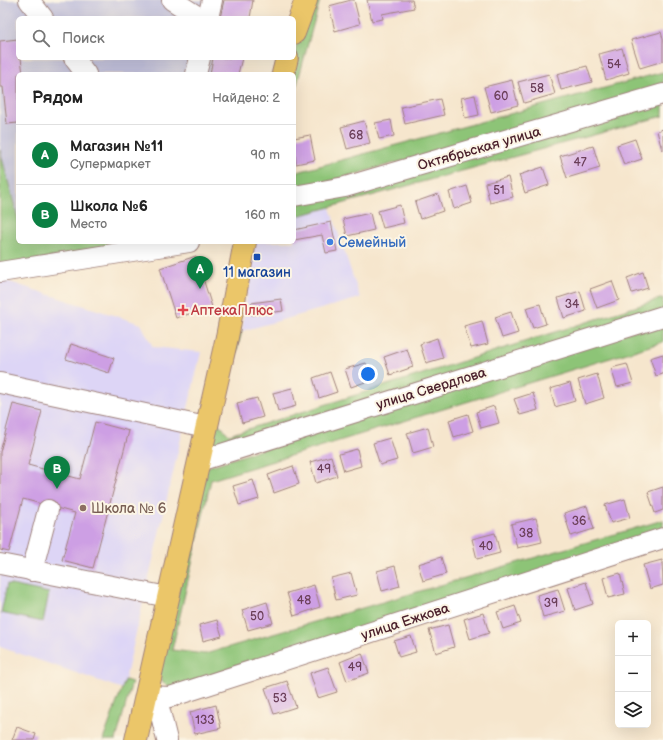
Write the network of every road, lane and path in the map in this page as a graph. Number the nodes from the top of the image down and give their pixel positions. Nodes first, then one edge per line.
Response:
1 (29, 0) edge
2 (172, 0) edge
3 (212, 0) edge
4 (306, 0) edge
5 (41, 16) edge
6 (197, 16) edge
7 (208, 16) edge
8 (296, 28) edge
9 (76, 60) edge
10 (200, 60) edge
11 (286, 60) edge
12 (84, 72) edge
13 (196, 72) edge
14 (284, 72) edge
15 (663, 94) edge
16 (296, 196) edge
17 (176, 244) edge
18 (245, 244) edge
19 (0, 272) edge
20 (663, 316) edge
21 (0, 383) edge
22 (206, 427) junction
23 (199, 461) junction
24 (48, 510) dead end
25 (663, 538) edge
26 (0, 564) edge
27 (32, 571) junction
28 (168, 597) junction
29 (147, 696) junction
30 (136, 740) edge
31 (167, 740) edge

1 - 5 street
2 - 6 street
3 - 7 street
4 - 8 main road
9 - 12 street
10 - 13 street
11 - 14 main road
15 - 16 street, Октябрьская улица
17 - 19 street
18 - 22 main road
20 - 23 street, улица Свердлова
21 - 22 street
22 - 23 main road
23 - 28 main road
24 - 27 street
25 - 29 street, улица Ежкова
26 - 27 street
27 - 28 street
28 - 29 main road
29 - 30 main road
29 - 31 street

